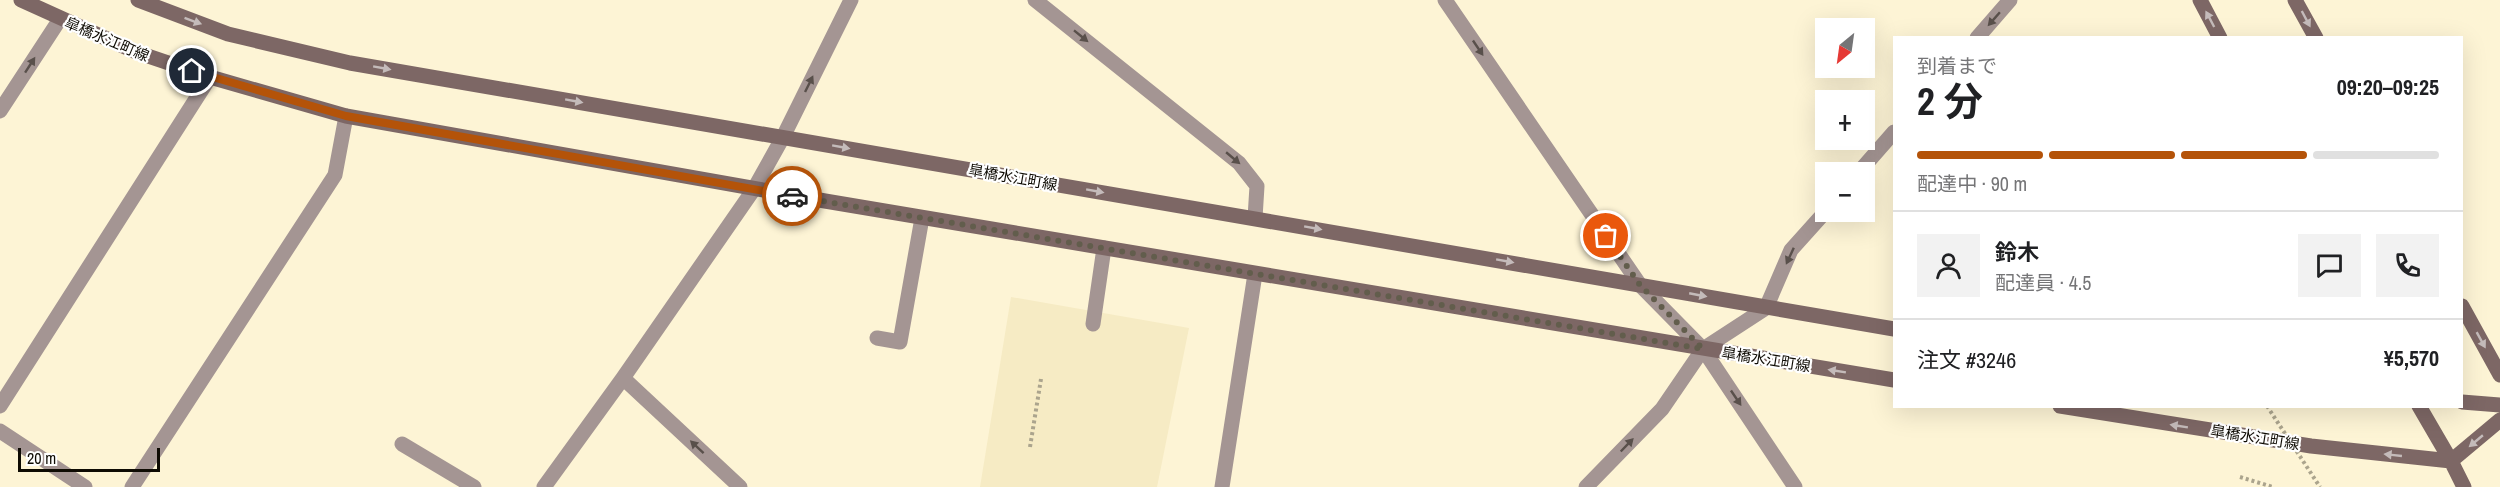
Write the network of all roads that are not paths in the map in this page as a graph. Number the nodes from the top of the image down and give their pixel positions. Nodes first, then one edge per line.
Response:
1 (21, 0) edge
2 (138, 0) edge
3 (851, 0) edge
4 (1035, 0) edge
5 (1445, 0) edge
6 (2010, 0) edge
7 (2200, 0) edge
8 (2295, 0) edge
9 (60, 19) junction
10 (1979, 36) edge
11 (2219, 36) edge
12 (2315, 36) edge
13 (210, 77) junction
14 (0, 111) edge
15 (346, 116) junction
16 (1893, 133) edge
17 (783, 137) junction
18 (1868, 162) edge
19 (754, 189) junction
20 (922, 218) junction
21 (1255, 218) junction
22 (1816, 222) edge
23 (1104, 248) junction
24 (1255, 274) junction
25 (1640, 285) junction
26 (1766, 308) junction
27 (2463, 308) edge
28 (1093, 324) dead end
29 (1893, 329) edge
30 (877, 338) dead end
31 (1703, 349) junction
32 (2500, 375) edge
33 (623, 378) junction
34 (1893, 380) edge
35 (2463, 402) edge
36 (2500, 405) edge
37 (0, 406) edge
38 (2073, 408) edge
39 (2420, 408) edge
40 (2500, 420) edge
41 (0, 432) edge
42 (402, 444) dead end
43 (2451, 461) junction
44 (85, 487) edge
45 (132, 487) edge
46 (474, 487) edge
47 (544, 487) edge
48 (740, 487) edge
49 (1222, 487) edge
50 (1586, 487) edge
51 (1795, 487) edge
52 (2464, 487) edge

1 - 9 street, 皐橋水江町線
2 -> 17 street, 皐橋水江町線
17 -> 3 street
4 -> 21 street
5 -> 25 street
6 -> 10 street
11 -> 7 street
8 -> 12 street
9 - 13 street, 皐橋水江町線
14 -> 9 street
13 - 15 street, 皐橋水江町線
13 - 37 street
15 - 19 street, 皐橋水江町線
15 - 45 street
16 - 18 street
17 - 19 street
17 -> 21 street, 皐橋水江町線
19 - 20 street, 皐橋水江町線
19 - 33 street
20 - 23 street, 皐橋水江町線
20 - 30 street
21 -> 25 street, 皐橋水江町線
22 -> 26 street
23 - 24 street, 皐橋水江町線
23 - 28 street
24 - 31 street, 皐橋水江町線
24 - 49 street
25 -> 26 street, 皐橋水江町線
25 - 31 street
26 - 29 street, 皐橋水江町線
26 - 31 street
27 -> 32 street
34 -> 31 street, 皐橋水江町線
50 -> 31 street
31 -> 51 street
33 - 47 street
48 -> 33 street
35 - 36 street
43 -> 38 street, 皐橋水江町線
39 - 43 street
40 -> 43 street
41 - 44 street
42 - 46 street
43 - 52 street

